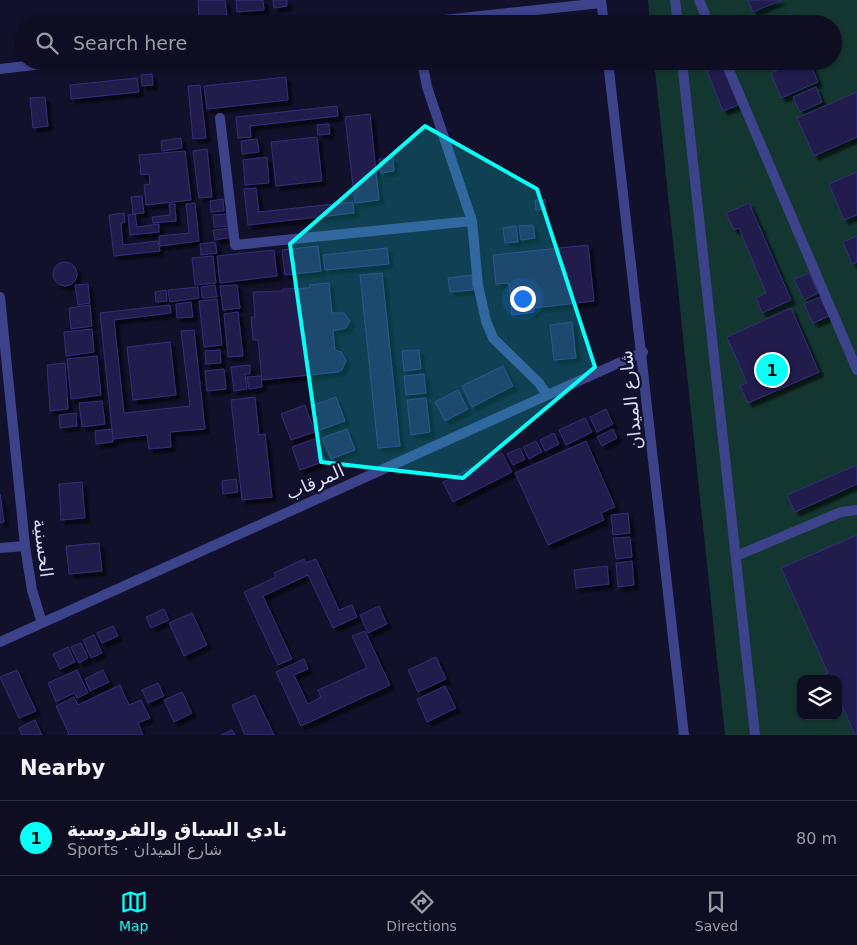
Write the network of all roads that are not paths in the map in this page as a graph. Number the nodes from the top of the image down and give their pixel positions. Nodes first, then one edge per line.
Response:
1 (675, 0) edge
2 (699, 0) edge
3 (601, 1) edge
4 (487, 15) edge
5 (603, 15) edge
6 (677, 15) edge
7 (705, 15) edge
8 (15, 67) edge
9 (0, 69) edge
10 (424, 70) edge
11 (609, 70) edge
12 (683, 70) edge
13 (729, 70) edge
14 (220, 118) dead end
15 (472, 221) junction
16 (0, 297) edge
17 (643, 352) junction
18 (857, 370) edge
19 (547, 395) junction
20 (857, 510) edge
21 (25, 546) junction
22 (0, 548) edge
23 (736, 556) junction
24 (42, 623) junction
25 (0, 642) edge
26 (684, 735) edge
27 (755, 735) edge

1 - 6 street
2 - 7 street
3 - 4 street
3 - 5 street
8 - 9 street
10 - 15 street
11 - 17 street, شارع الميدان
12 - 23 street
13 - 18 street
14 - 15 street
15 - 19 street
16 - 21 street, الحسنية
17 - 19 street, المرقاب
17 - 26 street, شارع الميدان
19 - 24 street, المرقاب
20 - 23 street
21 - 22 street
21 - 24 street, الحسنية
23 - 27 street
24 - 25 street, المرقاب

